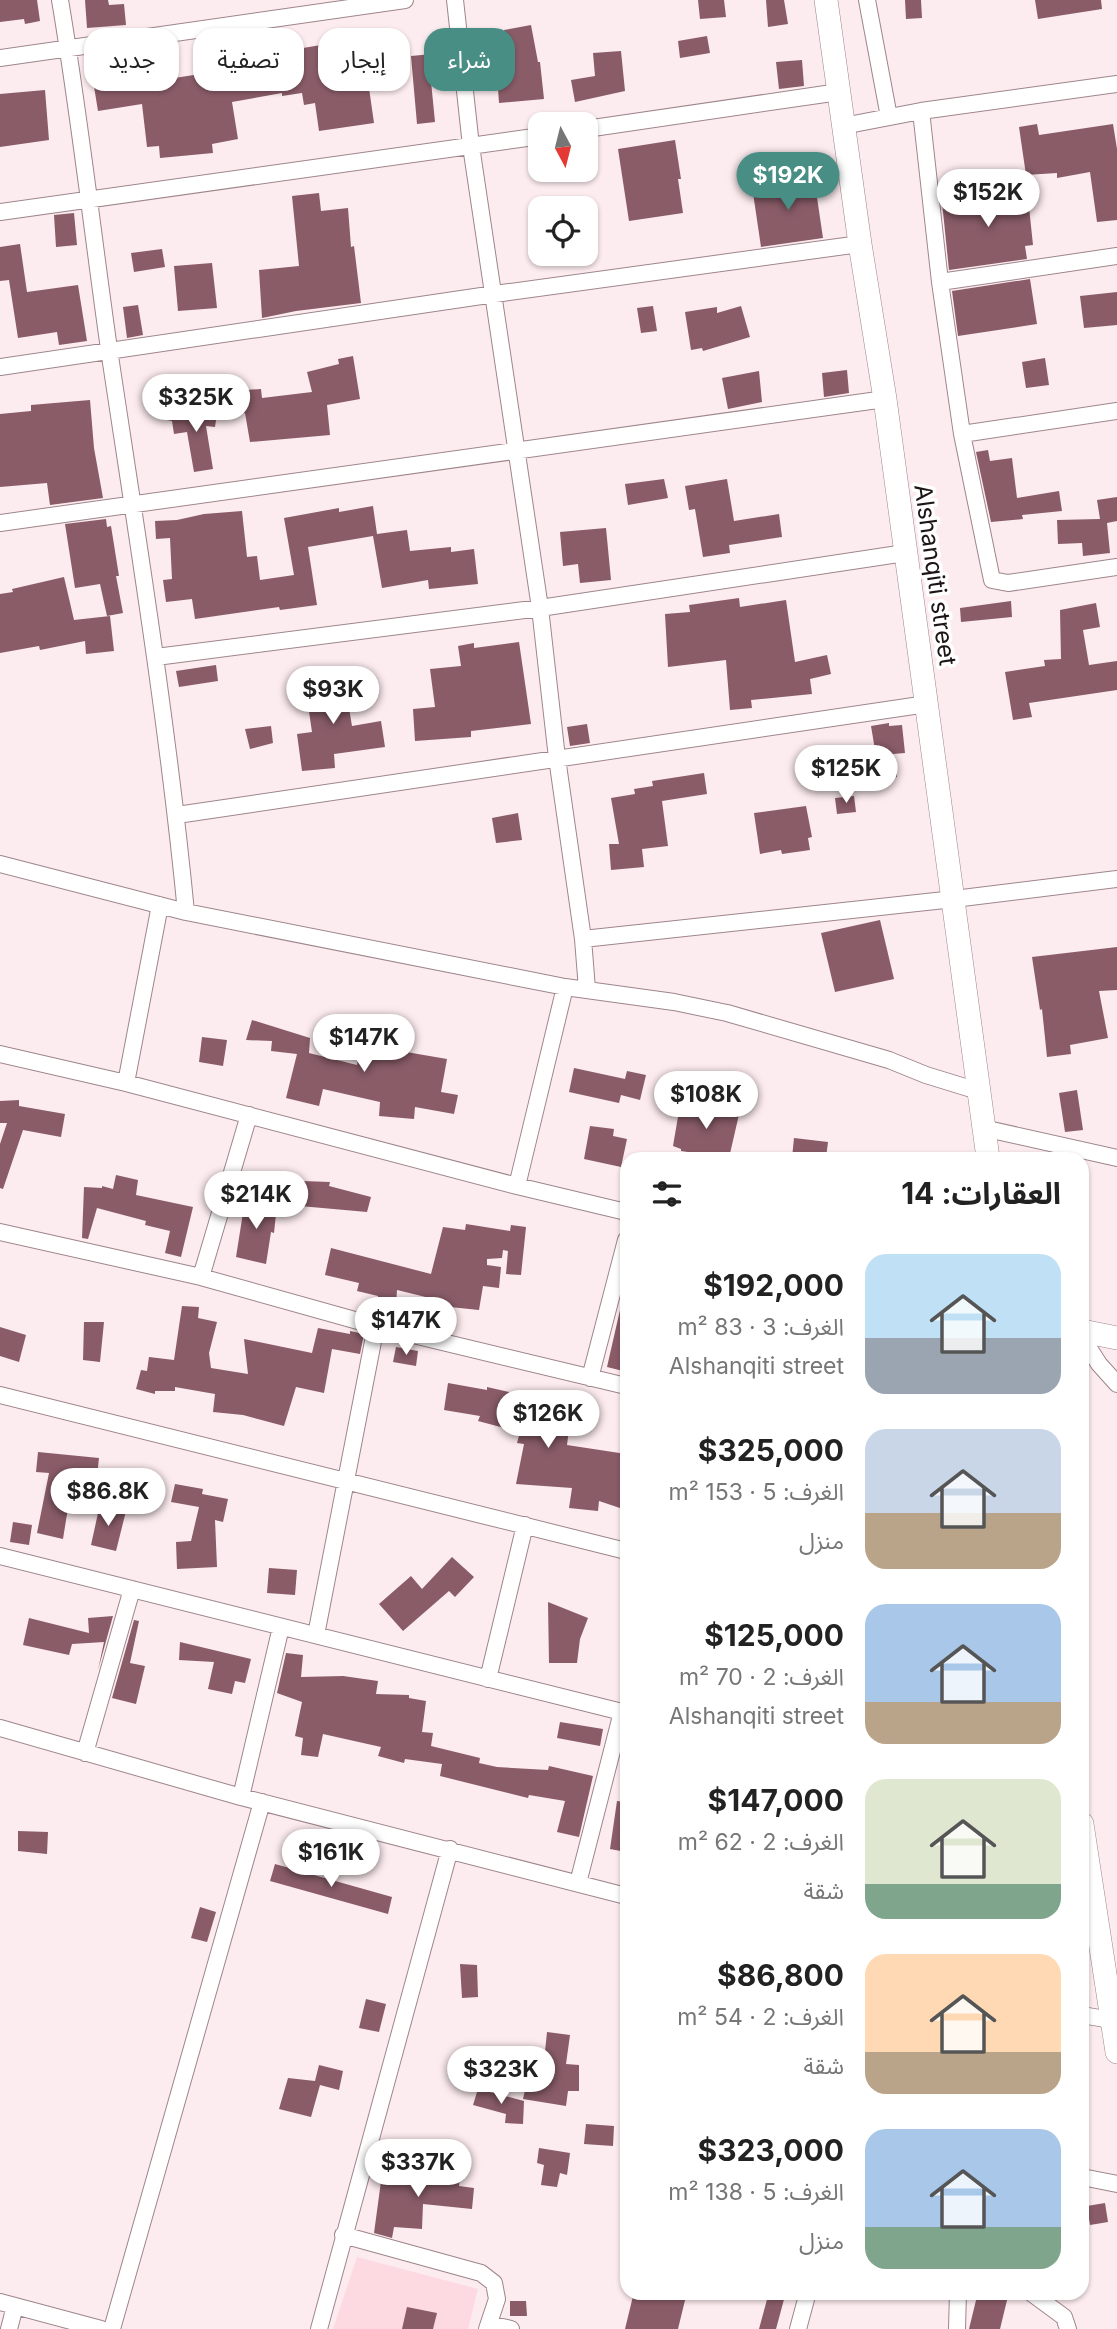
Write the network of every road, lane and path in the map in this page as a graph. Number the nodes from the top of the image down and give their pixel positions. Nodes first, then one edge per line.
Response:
1 (60, 0) edge
2 (405, 0) edge
3 (455, 0) edge
4 (826, 0) edge
5 (867, 0) edge
6 (68, 49) junction
7 (0, 58) edge
8 (1117, 84) edge
9 (839, 92) junction
10 (921, 111) junction
11 (889, 117) junction
12 (843, 126) junction
13 (598, 127) edge
14 (528, 138) edge
15 (471, 146) junction
16 (90, 199) junction
17 (0, 212) edge
18 (860, 244) junction
19 (1117, 257) edge
20 (940, 282) junction
21 (495, 294) junction
22 (110, 352) junction
23 (0, 367) edge
24 (885, 399) junction
25 (1117, 411) edge
26 (962, 433) junction
27 (518, 449) junction
28 (132, 503) junction
29 (0, 523) edge
30 (905, 552) junction
31 (1117, 567) edge
32 (540, 608) junction
33 (156, 657) junction
34 (927, 704) junction
35 (557, 758) junction
36 (177, 815) junction
37 (0, 864) edge
38 (1117, 879) edge
39 (954, 899) junction
40 (160, 905) junction
41 (186, 912) junction
42 (583, 939) junction
43 (565, 987) junction
44 (587, 989) junction
45 (0, 1054) edge
46 (126, 1083) junction
47 (978, 1091) junction
48 (249, 1115) junction
49 (983, 1128) junction
50 (987, 1152) edge
51 (1117, 1158) edge
52 (517, 1186) junction
53 (620, 1211) edge
54 (0, 1232) edge
55 (620, 1263) edge
56 (201, 1277) junction
57 (376, 1326) junction
58 (1089, 1332) edge
59 (1117, 1338) edge
60 (1089, 1348) edge
61 (590, 1378) junction
62 (1117, 1384) edge
63 (620, 1385) edge
64 (0, 1395) edge
65 (346, 1481) junction
66 (525, 1525) junction
67 (620, 1549) edge
68 (0, 1556) edge
69 (132, 1589) junction
70 (281, 1627) junction
71 (316, 1635) junction
72 (488, 1679) junction
73 (620, 1712) edge
74 (0, 1728) edge
75 (620, 1728) edge
76 (85, 1752) junction
77 (241, 1797) junction
78 (262, 1802) junction
79 (450, 1849) junction
80 (1089, 1877) edge
81 (578, 1883) junction
82 (620, 1894) edge
83 (1089, 2016) edge
84 (1111, 2020) junction
85 (1117, 2052) edge
86 (1089, 2178) edge
87 (1117, 2184) edge
88 (343, 2235) junction
89 (806, 2300) edge
90 (958, 2300) edge
91 (1041, 2300) edge
92 (8, 2304) edge
93 (488, 2326) edge
94 (9, 2329) edge
95 (101, 2329) edge
96 (112, 2329) edge
97 (319, 2329) edge
98 (511, 2329) edge
99 (798, 2329) edge
100 (957, 2329) edge
101 (1068, 2329) edge

1 - 6 street
2 - 6 street
3 - 15 street
4 - 9 street, Alshanqiti street
5 - 11 street
6 - 7 street
6 - 16 street
8 - 10 street
9 - 12 street, Alshanqiti street
9 - 13 street
10 - 11 street
10 - 20 street
11 - 12 street
12 - 18 street, Alshanqiti street
14 - 15 street
15 - 16 street
15 - 21 street
16 - 17 street
16 - 22 street
18 - 21 street
18 - 24 street, Alshanqiti street
19 - 20 street
20 - 26 street
21 - 22 street
21 - 27 street
22 - 23 street
22 - 28 street
24 - 27 street
24 - 30 street, Alshanqiti street
25 - 26 street
26 - 31 street
27 - 28 street
27 - 32 street
28 - 29 street
28 - 33 street
30 - 32 street
30 - 34 street, Alshanqiti street
32 - 33 street
32 - 35 street
33 - 36 street
34 - 35 street
34 - 39 street, Alshanqiti street
35 - 36 street
35 - 42 street
36 - 41 street
37 - 40 street
38 - 39 street
39 - 42 street
39 - 47 street, Alshanqiti street
40 - 41 street
40 - 46 street
41 - 43 street
42 - 44 street
43 - 44 street
43 - 52 street
44 - 47 street
45 - 46 street
46 - 48 street
47 - 49 street, Alshanqiti street
48 - 52 street
48 - 56 street
49 - 50 street, Alshanqiti street
49 - 51 street
52 - 53 street
54 - 56 street
55 - 61 street
56 - 57 street
57 - 61 street
57 - 65 street
58 - 59 street
60 - 62 street
61 - 63 street
64 - 65 street
65 - 66 street
65 - 71 street
66 - 67 street
66 - 72 street
68 - 69 street
69 - 70 street
69 - 76 street
70 - 71 street
70 - 77 street
71 - 72 street
72 - 73 street
74 - 76 street
75 - 81 street
76 - 77 street
77 - 78 street
78 - 79 street
78 - 96 street
79 - 81 street
79 - 88 street
80 - 84 street
81 - 82 street
83 - 84 street
84 - 85 street
86 - 87 street
88 - 93 street
88 - 97 street
89 - 99 street
90 - 100 street
91 - 101 street
92 - 94 street
92 - 95 street
93 - 98 street

